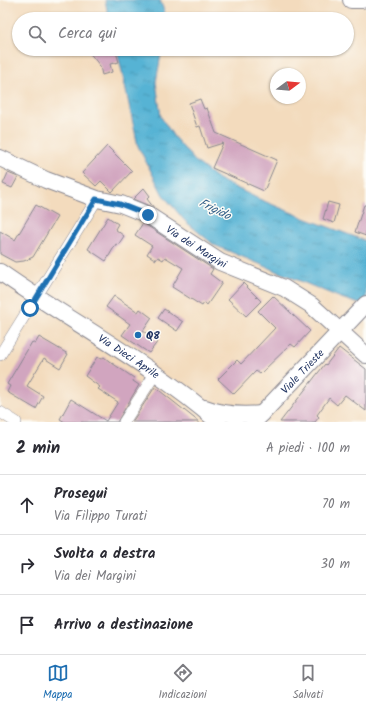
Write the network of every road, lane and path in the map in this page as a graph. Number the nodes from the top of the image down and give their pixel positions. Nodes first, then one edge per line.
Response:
1 (351, 0) edge
2 (362, 0) edge
3 (0, 158) edge
4 (96, 199) junction
5 (0, 272) edge
6 (36, 297) junction
7 (366, 304) edge
8 (345, 327) junction
9 (0, 355) edge
10 (366, 355) edge
11 (155, 374) junction
12 (201, 407) junction
13 (0, 412) edge
14 (258, 418) edge
15 (16, 422) edge
16 (124, 422) edge
17 (218, 422) edge

1 - 2 main road
3 - 4 main road, Via dei Margini
4 - 6 street
4 - 8 main road, Via dei Margini
5 - 6 main road, Via Dieci Aprile
6 - 9 street
6 - 11 main road, Via Dieci Aprile
7 - 8 main road, Viale Trieste
8 - 10 main road, Via dei Margini
8 - 14 main road, Viale Trieste
11 - 12 main road, Via Dieci Aprile
11 - 16 street
12 - 14 main road
12 - 17 main road, Via Dieci Aprile
13 - 15 street

